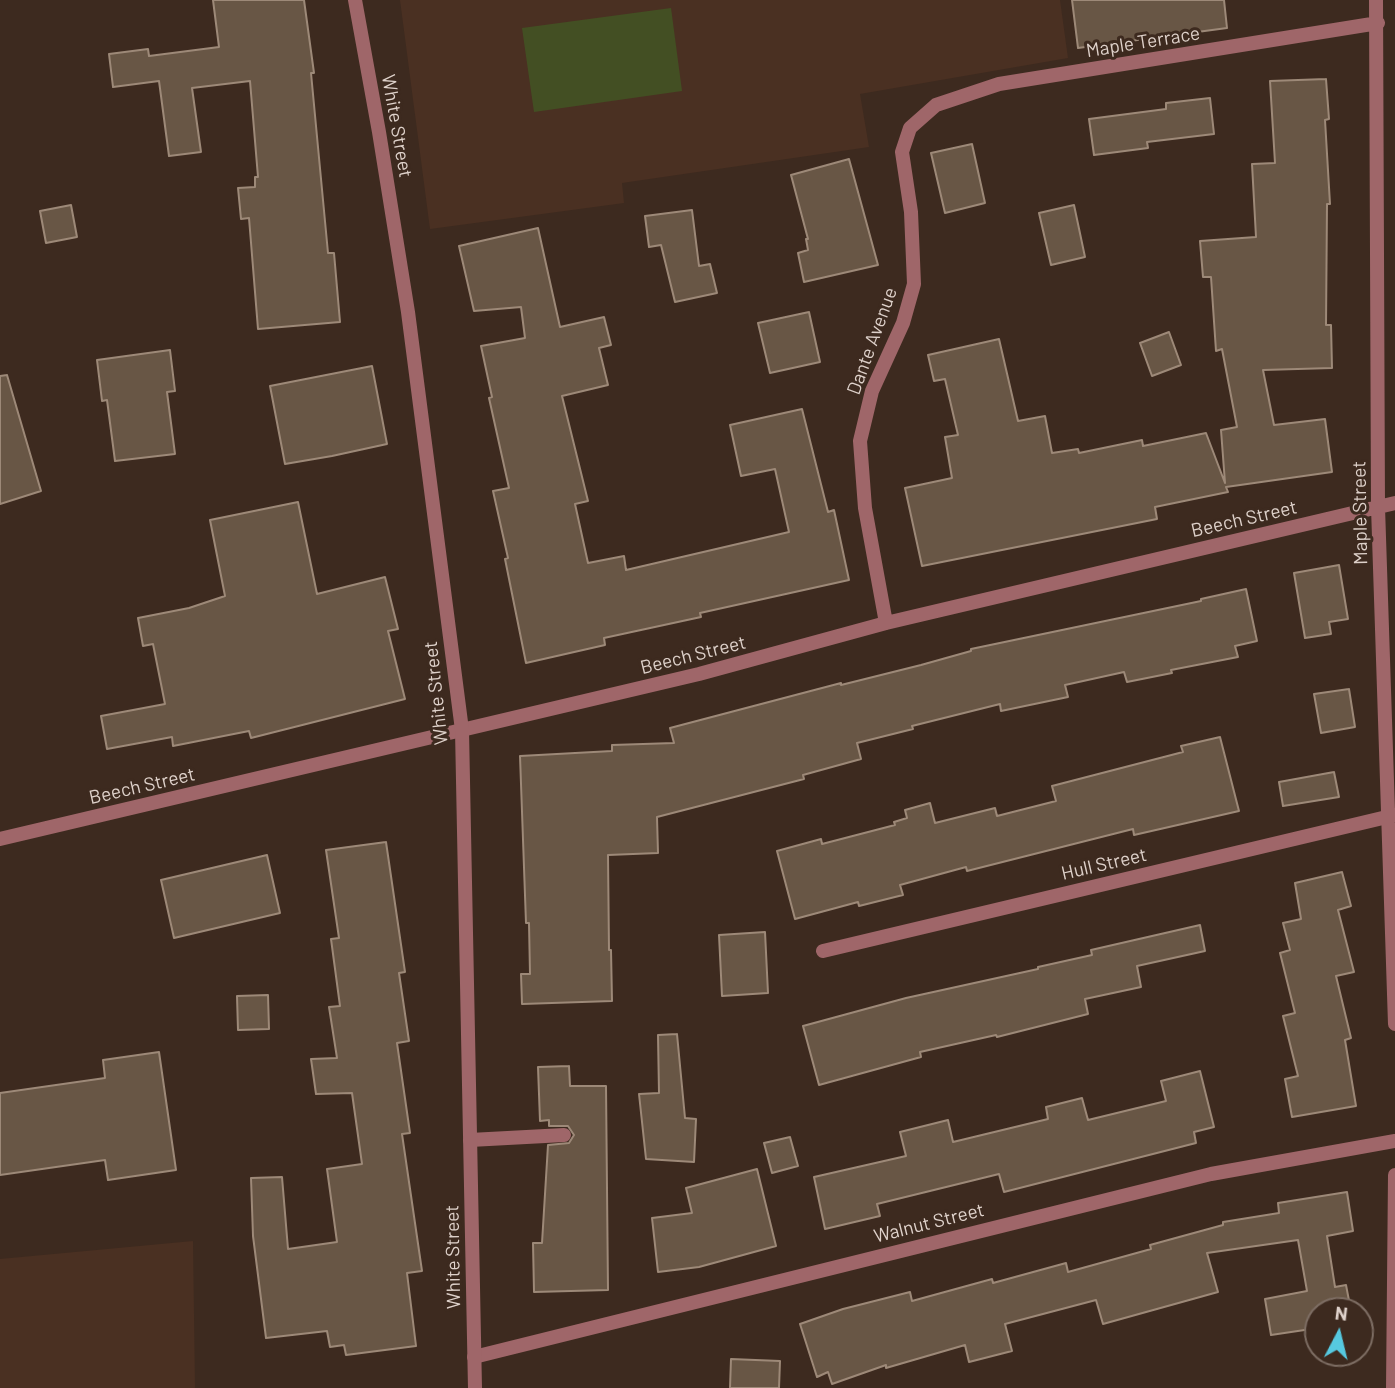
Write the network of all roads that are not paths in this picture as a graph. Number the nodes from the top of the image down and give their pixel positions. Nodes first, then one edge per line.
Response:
1 (355, 0) edge
2 (1376, 0) edge
3 (1378, 23) junction
4 (920, 118) joint
5 (1395, 503) edge
6 (1378, 507) junction
7 (887, 623) junction
8 (462, 730) junction
9 (1392, 815) edge
10 (0, 839) edge
11 (823, 951) dead end
12 (1395, 1024) edge
13 (564, 1135) dead end
14 (470, 1140) junction
15 (1395, 1141) edge
16 (1395, 1175) edge
17 (474, 1357) junction
18 (475, 1388) edge
19 (1394, 1388) edge

1 - 8 street, White Street
2 - 3 street, Maple Street
3 - 4 street, Maple Terrace
3 - 6 street, Maple Street
4 - 7 street, Dante Avenue
5 - 6 street, Beech Street
6 - 7 street, Beech Street
6 - 9 street, Maple Street
7 - 8 street, Beech Street
8 - 10 street, Beech Street
8 - 14 street, White Street
9 - 11 street, Hull Street
9 - 12 street, Maple Street
13 - 14 street
14 - 17 street, White Street
15 - 17 street, Walnut Street
16 - 19 street
17 - 18 street, White Street

